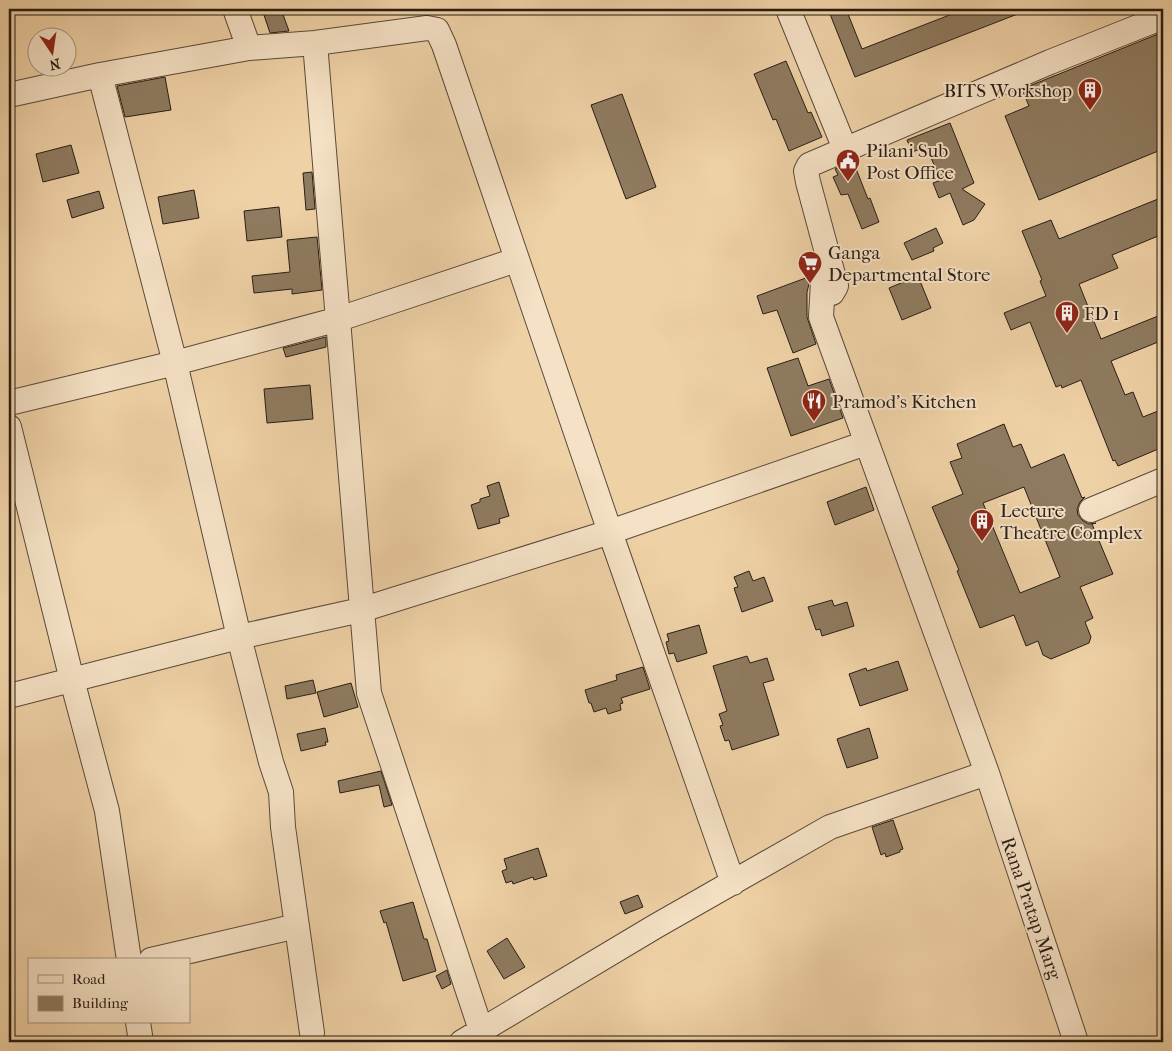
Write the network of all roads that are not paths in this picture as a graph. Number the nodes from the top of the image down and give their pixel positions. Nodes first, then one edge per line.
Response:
1 (235, 9) edge
2 (788, 9) edge
3 (1163, 17) edge
4 (315, 43) junction
5 (249, 48) junction
6 (100, 75) junction
7 (9, 95) edge
8 (845, 149) junction
9 (516, 260) junction
10 (339, 319) junction
11 (175, 363) junction
12 (9, 403) edge
13 (9, 428) edge
14 (866, 443) junction
15 (1163, 480) edge
16 (1091, 510) dead end
17 (610, 532) junction
18 (361, 610) junction
19 (239, 637) junction
20 (72, 680) junction
21 (9, 696) edge
22 (986, 773) junction
23 (733, 883) junction
24 (297, 926) junction
25 (129, 958) edge
26 (161, 958) edge
27 (138, 1024) edge
28 (312, 1033) dead end
29 (472, 1036) edge
30 (142, 1042) edge
31 (1076, 1042) edge

1 - 5 street
2 - 8 street
3 - 8 street
4 - 5 street
4 - 9 street
4 - 10 street
5 - 6 street
6 - 7 street
6 - 11 street
8 - 14 street, Rana Pratap Marg
9 - 10 street
9 - 17 street
10 - 11 street
10 - 18 street
11 - 12 street
11 - 19 street
13 - 20 street
14 - 17 street
14 - 22 street, Rana Pratap Marg
15 - 16 street
17 - 18 street
17 - 23 street
18 - 19 street
18 - 29 street
19 - 20 street
19 - 24 street
20 - 21 street
20 - 25 street
22 - 23 street
22 - 31 street, Rana Pratap Marg
23 - 29 street
24 - 26 street
24 - 28 street
27 - 30 street

